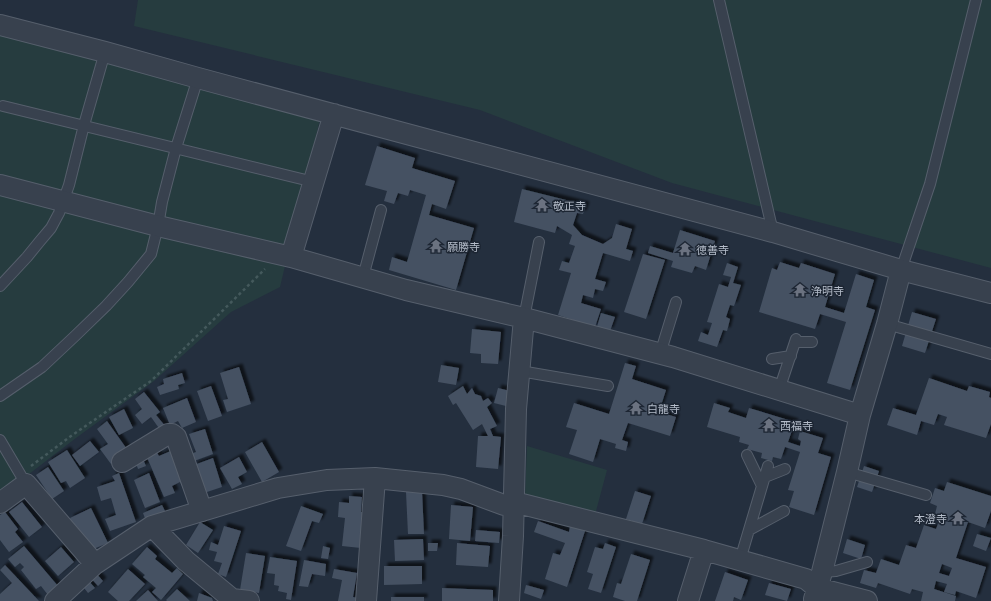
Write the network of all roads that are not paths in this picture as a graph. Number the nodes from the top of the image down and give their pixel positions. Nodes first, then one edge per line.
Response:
1 (719, 0) edge
2 (976, 0) edge
3 (0, 26) edge
4 (105, 52) junction
5 (198, 78) junction
6 (3, 106) dead end
7 (334, 114) junction
8 (84, 125) junction
9 (176, 148) junction
10 (314, 182) junction
11 (0, 185) edge
12 (63, 202) junction
13 (381, 210) dead end
14 (158, 226) junction
15 (773, 232) junction
16 (538, 242) dead end
17 (284, 256) junction
18 (901, 270) junction
19 (363, 277) junction
20 (0, 286) edge
21 (991, 293) edge
22 (676, 302) dead end
23 (524, 318) junction
24 (887, 324) junction
25 (812, 342) dead end
26 (660, 354) junction
27 (991, 354) edge
28 (791, 356) junction
29 (772, 358) dead end
30 (520, 371) junction
31 (608, 386) dead end
32 (779, 390) junction
33 (0, 396) edge
34 (860, 415) junction
35 (0, 440) edge
36 (747, 455) dead end
37 (122, 462) dead end
38 (768, 466) dead end
39 (785, 469) dead end
40 (847, 472) junction
41 (375, 478) junction
42 (23, 479) junction
43 (763, 481) junction
44 (926, 495) dead end
45 (514, 502) junction
46 (0, 503) edge
47 (202, 511) junction
48 (784, 511) dead end
49 (152, 526) junction
50 (749, 530) junction
51 (704, 550) junction
52 (740, 560) junction
53 (867, 562) dead end
54 (95, 564) junction
55 (818, 587) edge
56 (237, 600) edge
57 (55, 601) edge
58 (366, 601) edge
59 (509, 601) edge
60 (688, 601) edge
61 (868, 601) edge

1 - 15 lane
2 - 18 lane
3 - 4 street
4 - 5 street
4 - 8 lane
5 - 7 street
5 - 9 lane
6 - 8 lane
7 - 10 street
7 - 15 street
8 - 9 lane
8 - 12 lane
9 - 10 lane
9 - 14 lane
10 - 17 street
11 - 12 street
12 - 14 street
12 - 20 lane
13 - 19 lane
14 - 17 street
14 - 33 lane
15 - 18 street
16 - 23 lane
17 - 19 street
18 - 21 street
18 - 24 street
19 - 23 street
22 - 26 lane
23 - 26 street
23 - 30 street
24 - 27 lane
24 - 34 street
25 - 28 lane
26 - 32 street
28 - 29 lane
28 - 32 lane
30 - 31 lane
30 - 45 street
32 - 34 street
34 - 40 street
35 - 42 lane
36 - 43 lane
37 - 47 street
38 - 43 lane
39 - 43 lane
40 - 44 lane
40 - 55 street
41 - 45 street
41 - 47 street
41 - 58 street
42 - 46 street
42 - 54 street
43 - 50 lane
45 - 51 street
45 - 59 street
47 - 49 street
48 - 50 lane
49 - 54 street
49 - 56 street
50 - 52 lane
51 - 52 street
51 - 60 street
52 - 55 street
53 - 55 lane
54 - 57 street
55 - 61 street

